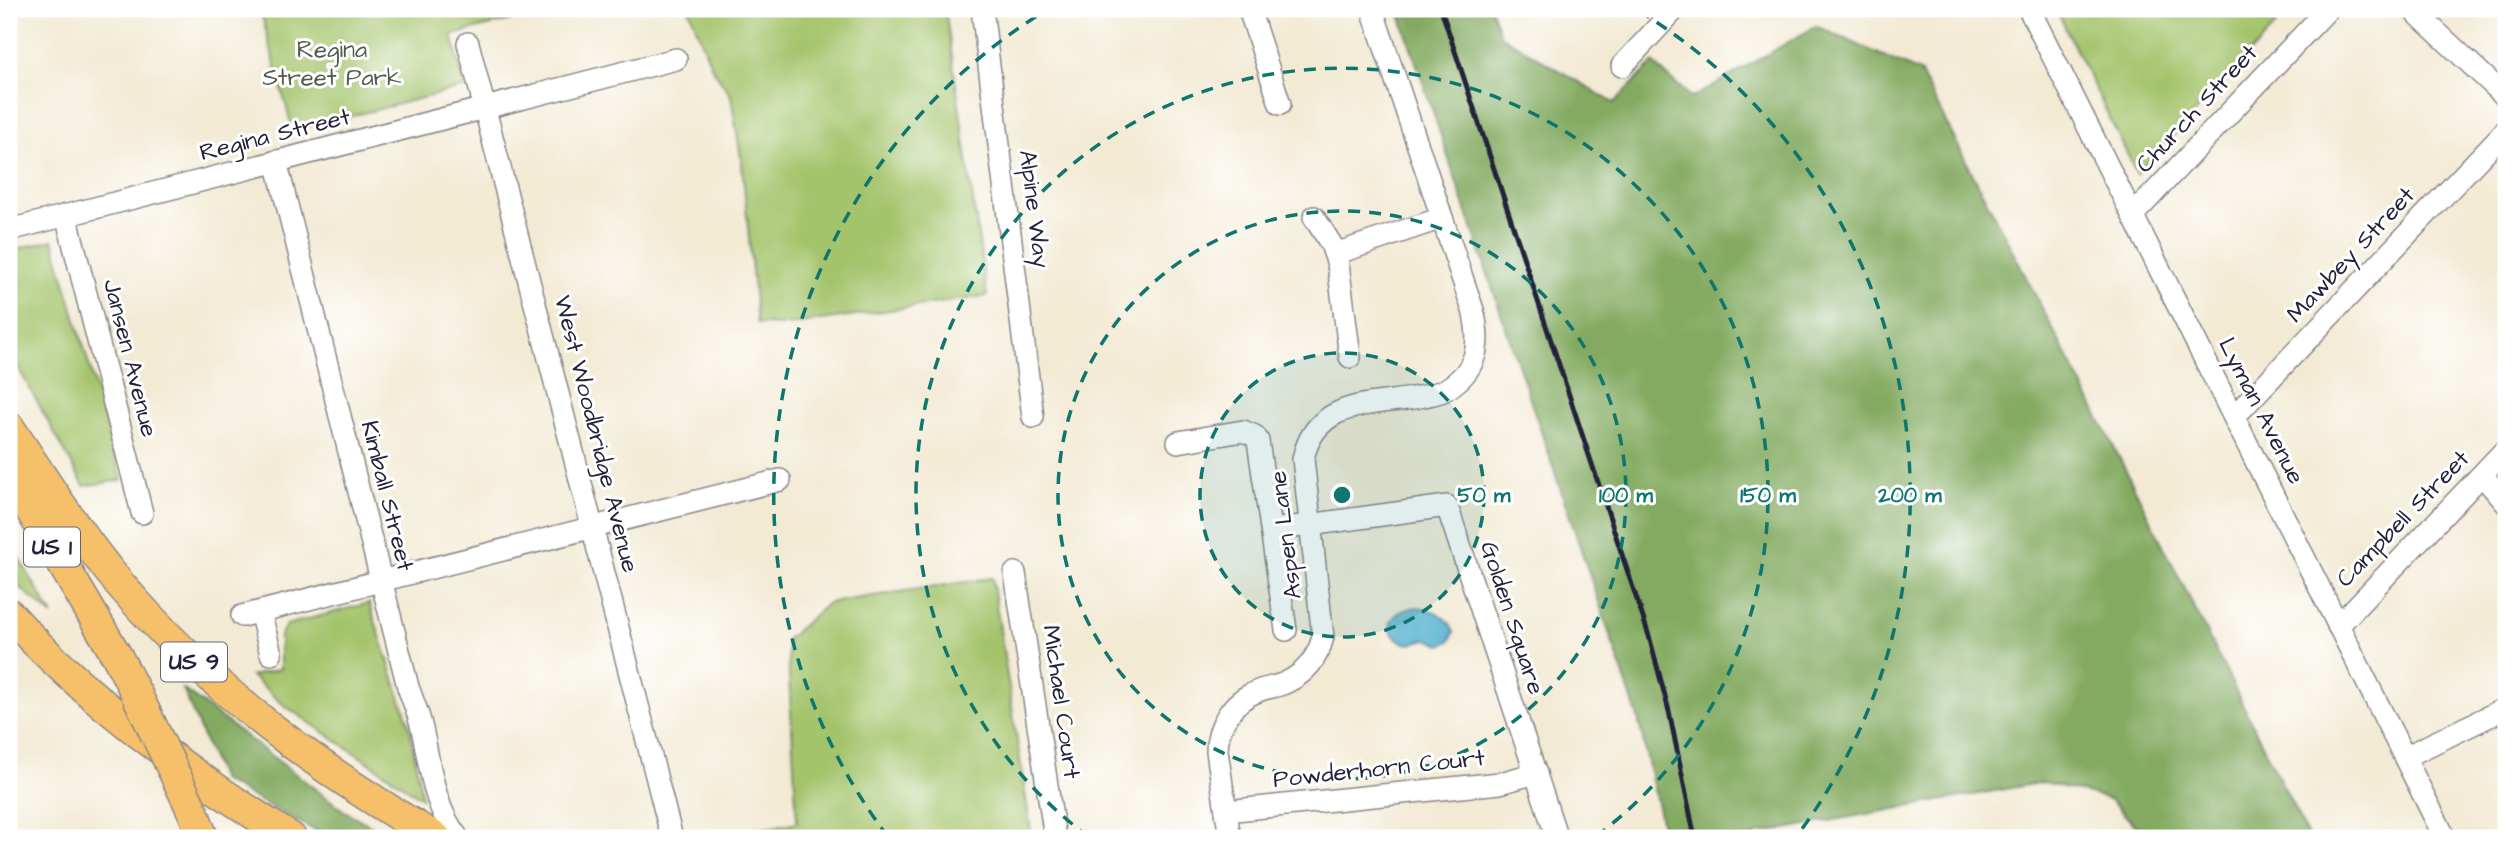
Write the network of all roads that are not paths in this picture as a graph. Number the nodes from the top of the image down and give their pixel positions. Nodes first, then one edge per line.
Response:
1 (982, 9) edge
2 (1250, 9) edge
3 (1372, 9) edge
4 (1675, 9) edge
5 (2029, 9) edge
6 (2329, 9) edge
7 (2412, 9) edge
8 (468, 43) dead end
9 (676, 59) dead end
10 (1622, 66) dead end
11 (2506, 97) edge
12 (1280, 104) dead end
13 (485, 108) junction
14 (2506, 130) edge
15 (276, 162) junction
16 (66, 215) junction
17 (2133, 215) junction
18 (1314, 217) dead end
19 (1442, 218) junction
20 (9, 230) edge
21 (1335, 254) junction
22 (1350, 357) dead end
23 (1033, 417) dead end
24 (2234, 417) junction
25 (9, 427) edge
26 (1178, 442) dead end
27 (2506, 449) edge
28 (9, 473) edge
29 (2482, 475) junction
30 (780, 480) dead end
31 (2506, 503) edge
32 (142, 513) dead end
33 (1311, 525) junction
34 (593, 528) junction
35 (1272, 530) junction
36 (1015, 573) dead end
37 (382, 581) junction
38 (9, 614) edge
39 (2338, 626) junction
40 (1286, 630) dead end
41 (271, 654) dead end
42 (2506, 708) edge
43 (2404, 757) junction
44 (1536, 773) junction
45 (1226, 811) junction
46 (199, 826) edge
47 (290, 838) edge
48 (436, 838) edge
49 (458, 838) edge
50 (672, 838) edge
51 (1055, 838) edge
52 (1230, 838) edge
53 (1557, 838) edge
54 (2445, 838) edge

1 - 23 street, Alpine Way
2 - 12 street
3 - 19 street, Aspen Lane
4 - 10 street
5 - 17 street, Lyman Avenue
6 - 17 street, Church Street
7 - 11 street
8 - 13 street, West Woodbridge Avenue
9 - 13 street, Regina Street
13 - 15 street, Regina Street
13 - 34 street, West Woodbridge Avenue
14 - 24 street, Mawbey Street
15 - 16 street, Regina Street
15 - 37 street, Kimball Street
16 - 20 street, Regina Street
16 - 32 street, Jansen Avenue
17 - 24 street, Lyman Avenue
18 - 21 street
19 - 21 street
19 - 33 street, Aspen Lane
21 - 22 street
24 - 39 street, Lyman Avenue
25 - 48 highway, US 9
26 - 35 street
27 - 29 street, Campbell Street
28 - 46 highway, US 1, bridge
29 - 31 street
29 - 39 street, Campbell Street
30 - 34 street
33 - 35 street
33 - 44 street, Golden Square
33 - 45 street, Aspen Lane
34 - 37 street
34 - 50 street, West Woodbridge Avenue
35 - 40 street
36 - 51 street, Michael Court
37 - 41 street
37 - 49 street, Kimball Street
38 - 47 highway
39 - 43 street, Lyman Avenue
42 - 43 street
43 - 54 street, Lyman Avenue
44 - 45 street, Powderhorn Court
44 - 53 street, Golden Square
45 - 52 street, Aspen Lane

